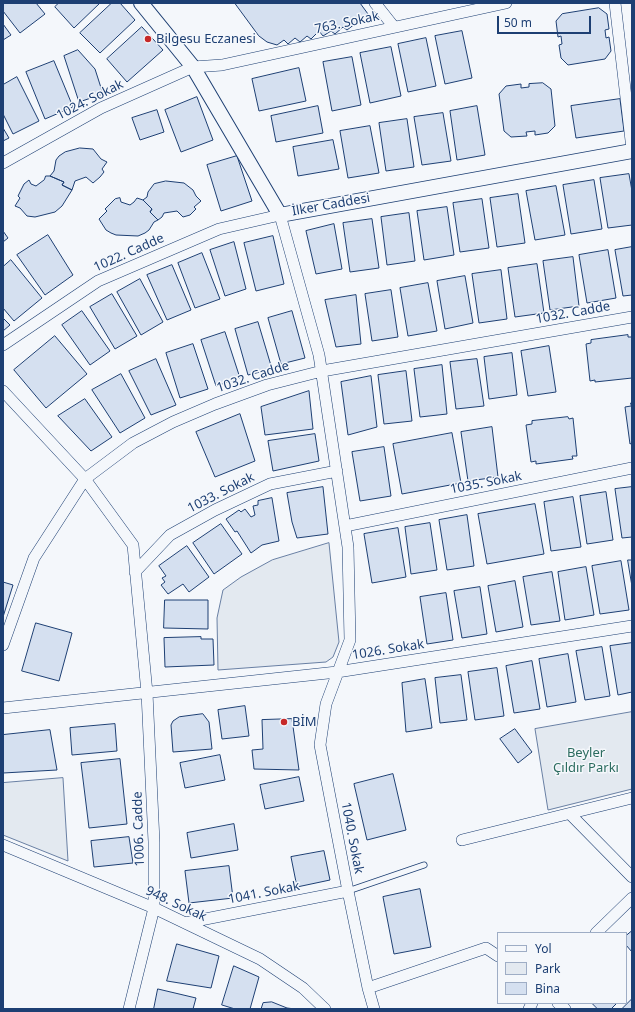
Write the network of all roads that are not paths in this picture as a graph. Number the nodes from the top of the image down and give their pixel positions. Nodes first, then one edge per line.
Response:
1 (141, 3) edge
2 (375, 3) edge
3 (506, 3) edge
4 (615, 3) edge
5 (394, 27) junction
6 (193, 67) junction
7 (632, 150) edge
8 (3, 163) edge
9 (280, 215) junction
10 (632, 317) edge
11 (3, 344) edge
12 (322, 371) junction
13 (3, 391) edge
14 (632, 468) edge
15 (337, 471) junction
16 (85, 479) junction
17 (345, 526) junction
18 (135, 572) junction
19 (632, 626) edge
20 (3, 645) edge
21 (337, 672) junction
22 (147, 693) junction
23 (3, 708) edge
24 (632, 798) edge
25 (570, 814) junction
26 (462, 840) dead end
27 (3, 845) edge
28 (424, 865) dead end
29 (632, 877) edge
30 (348, 891) junction
31 (632, 898) edge
32 (154, 908) junction
33 (185, 923) junction
34 (597, 932) edge
35 (497, 955) edge
36 (368, 988) junction
37 (129, 1009) edge
38 (325, 1009) edge
39 (374, 1009) edge

1 - 6 street, İlker Caddesi
2 - 5 street
3 - 5 street, 763. Sokak
4 - 7 street
5 - 6 street, 763. Sokak
6 - 8 street, 1024. Sokak
6 - 9 street, İlker Caddesi
7 - 9 street, İlker Caddesi
9 - 11 street, 1022. Cadde
9 - 12 street, 1040. Sokak
10 - 12 street, 1032. Cadde
12 - 15 street, 1040. Sokak
12 - 16 street, 1032. Cadde
13 - 16 street
14 - 17 street, 1035. Sokak
15 - 17 street, 1040. Sokak
15 - 18 street, 1033. Sokak
16 - 18 street
16 - 20 street, 1032. Cadde
17 - 21 street, 1040. Sokak
18 - 22 street
19 - 21 street, 1026. Sokak
21 - 22 street, 1026. Sokak
21 - 30 street, 1040. Sokak
22 - 23 street, 1026. Sokak
22 - 32 street, 1006. Cadde
24 - 25 street
25 - 26 street
25 - 29 street
27 - 32 street, 948. Sokak
28 - 30 lane
30 - 33 street, 1041. Sokak
30 - 36 street, 1040. Sokak
31 - 34 street
32 - 33 street, 948. Sokak
32 - 37 street, 1006. Cadde
33 - 38 street, 948. Sokak
35 - 36 street
36 - 39 street, 1040. Sokak

